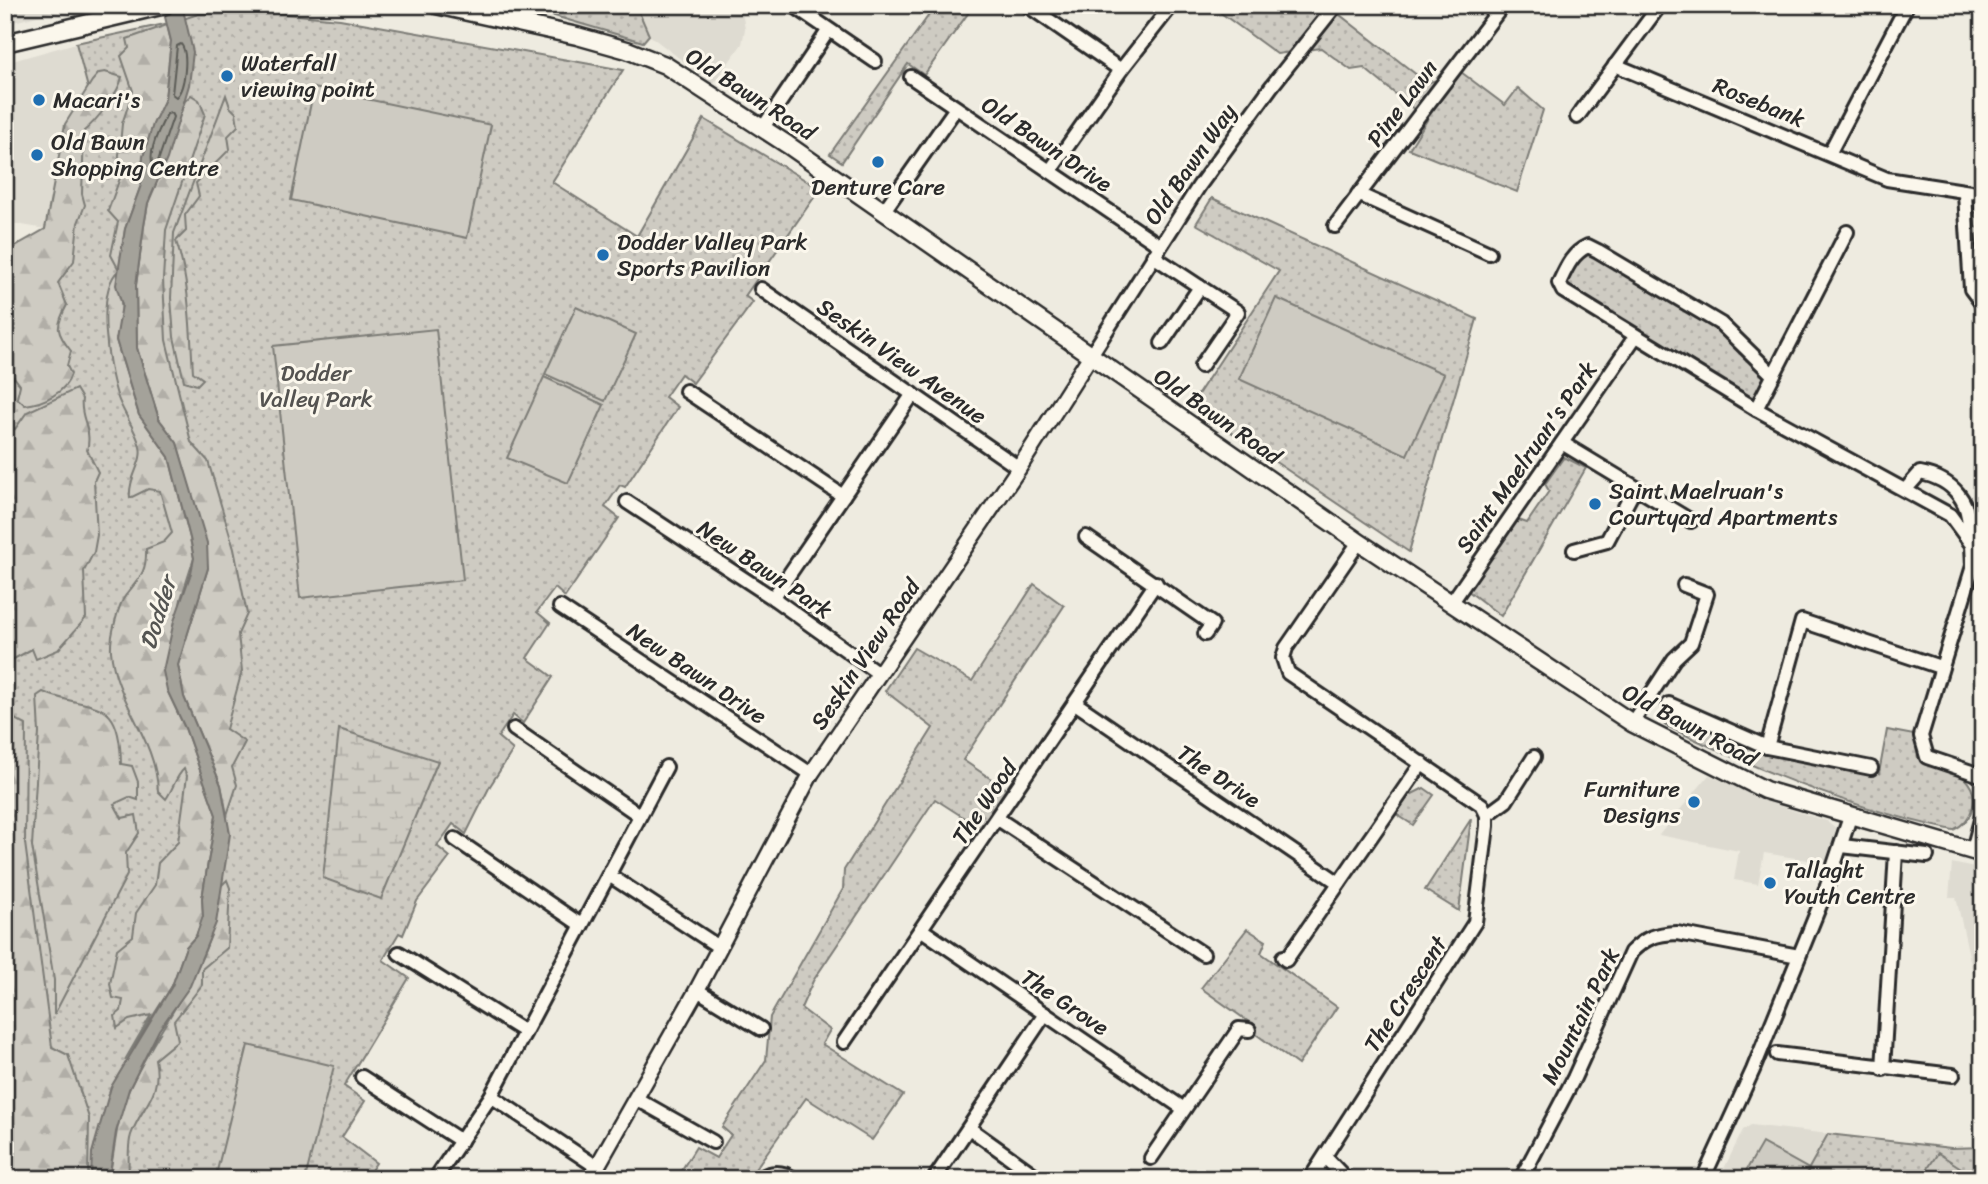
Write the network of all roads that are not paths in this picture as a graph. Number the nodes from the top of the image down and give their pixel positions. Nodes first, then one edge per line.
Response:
1 (165, 5) edge
2 (489, 5) edge
3 (793, 5) edge
4 (1027, 5) edge
5 (1172, 5) edge
6 (1336, 5) edge
7 (1503, 5) edge
8 (1660, 5) edge
9 (1907, 5) edge
10 (441, 6) edge
11 (503, 18) junction
12 (828, 31) junction
13 (5, 43) edge
14 (875, 61) dead end
15 (1615, 65) junction
16 (1121, 70) junction
17 (911, 77) dead end
18 (956, 108) junction
19 (1577, 117) dead end
20 (762, 129) junction
21 (1829, 154) junction
22 (1050, 171) junction
23 (1358, 194) junction
24 (1965, 194) junction
25 (1983, 194) edge
26 (884, 212) junction
27 (1335, 226) dead end
28 (1847, 232) dead end
29 (1156, 250) junction
30 (1489, 253) dead end
31 (1200, 287) junction
32 (761, 289) dead end
33 (1983, 305) edge
34 (1635, 337) junction
35 (1162, 343) dead end
36 (1091, 355) junction
37 (1201, 366) dead end
38 (1773, 375) junction
39 (686, 391) dead end
40 (913, 394) junction
41 (1756, 409) junction
42 (1562, 443) junction
43 (1019, 468) junction
44 (1635, 488) junction
45 (1906, 489) junction
46 (843, 496) junction
47 (627, 502) dead end
48 (1691, 521) dead end
49 (1086, 537) dead end
50 (1968, 537) junction
51 (1359, 542) junction
52 (1574, 550) dead end
53 (1156, 583) junction
54 (1684, 584) dead end
55 (773, 598) junction
56 (1452, 602) junction
57 (559, 607) dead end
58 (1205, 634) dead end
59 (1940, 667) junction
60 (878, 673) junction
61 (1075, 703) junction
62 (1669, 704) dead end
63 (1632, 723) junction
64 (514, 729) dead end
65 (1767, 747) junction
66 (1534, 757) dead end
67 (1422, 763) junction
68 (666, 767) dead end
69 (1871, 768) dead end
70 (811, 774) junction
71 (1983, 776) edge
72 (1983, 812) edge
73 (639, 815) junction
74 (1487, 815) junction
75 (1850, 817) junction
76 (998, 819) junction
77 (455, 839) dead end
78 (1842, 846) junction
79 (1896, 852) junction
80 (1978, 852) edge
81 (1927, 856) dead end
82 (609, 875) junction
83 (1339, 883) junction
84 (581, 925) junction
85 (922, 930) junction
86 (719, 947) junction
87 (399, 953) dead end
88 (1203, 954) dead end
89 (1799, 956) junction
90 (1283, 957) dead end
91 (697, 990) junction
92 (1045, 1014) junction
93 (761, 1029) dead end
94 (1249, 1030) dead end
95 (525, 1032) junction
96 (844, 1042) dead end
97 (1777, 1054) dead end
98 (1883, 1069) junction
99 (1952, 1076) dead end
100 (362, 1077) dead end
101 (491, 1097) junction
102 (637, 1098) junction
103 (1184, 1110) junction
104 (969, 1128) junction
105 (461, 1141) junction
106 (713, 1142) dead end
107 (1325, 1157) junction
108 (1151, 1158) dead end
109 (594, 1173) edge
110 (1313, 1175) edge
111 (435, 1179) edge
112 (759, 1179) edge
113 (794, 1179) edge
114 (934, 1179) edge
115 (1040, 1179) edge
116 (1327, 1179) edge
117 (1346, 1179) edge
118 (1521, 1179) edge
119 (1703, 1179) edge

1 - 13 main road
2 - 11 main road
3 - 12 street
4 - 16 street
5 - 16 street
6 - 29 street, Old Bawn Way
7 - 23 street, Pine Lawn
8 - 15 street
9 - 21 street
10 - 11 main road, Old Bawn Road
11 - 20 main road, Old Bawn Road
12 - 14 street
12 - 20 street
15 - 19 street
15 - 21 street, Rosebank
16 - 22 street
17 - 18 street, Old Bawn Drive
18 - 22 street, Old Bawn Drive
18 - 26 street
20 - 26 main road, Old Bawn Road
21 - 24 street, Rosebank
22 - 29 street, Old Bawn Drive
23 - 27 street, Pine Lawn
23 - 30 street
24 - 25 street, Rosebank
24 - 33 street
26 - 36 main road, Old Bawn Road
28 - 38 street
29 - 31 street, Old Bawn Drive
29 - 36 street, Old Bawn Way
31 - 35 street
31 - 37 street, Old Bawn Drive
32 - 40 street, Seskin View Avenue
34 - 38 street
34 - 41 street
34 - 42 street, Saint Maelruan's Park
36 - 43 street, Seskin View Road
36 - 51 main road, Old Bawn Road
38 - 41 street
39 - 46 street
40 - 43 street, Seskin View Avenue
40 - 46 street
41 - 45 street
42 - 44 street
42 - 56 street, Saint Maelruan's Park
43 - 60 street, Seskin View Road
44 - 48 street
44 - 52 street
45 - 50 street
45 - 50 street
46 - 55 street
47 - 55 street, New Bawn Park
49 - 53 street
50 - 59 street
51 - 56 main road, Old Bawn Road
51 - 67 street
53 - 58 street
53 - 61 street, The Wood
54 - 63 street
55 - 60 street, New Bawn Park
56 - 63 main road, Old Bawn Road
57 - 70 street, New Bawn Drive
59 - 65 street
59 - 71 street
60 - 70 street, Seskin View Road
61 - 76 street, The Wood
61 - 83 street, The Drive
62 - 65 street
63 - 75 main road, Old Bawn Road
64 - 73 street
65 - 69 street
66 - 74 street
67 - 74 street
67 - 83 street
68 - 73 street
70 - 86 street, Seskin View Road
72 - 80 street
73 - 82 street
74 - 107 street, The Crescent
75 - 78 street
75 - 80 main road, Old Bawn Road
76 - 85 street, The Wood
76 - 88 street
77 - 84 street
78 - 79 street
78 - 89 street
79 - 81 street
79 - 98 street
82 - 84 street
82 - 86 street
83 - 90 street
84 - 95 street
85 - 92 street, The Grove
85 - 96 street, The Wood
86 - 91 street, Seskin View Road
87 - 95 street
89 - 118 street, Mountain Park
89 - 119 street
91 - 93 street
91 - 102 street, Seskin View Road
92 - 103 street, The Grove
92 - 104 street
94 - 103 street
95 - 101 street
97 - 98 street
98 - 99 street
100 - 105 street
101 - 105 street
101 - 109 street
102 - 106 street
102 - 109 street, Seskin View Road
103 - 108 street
104 - 114 street
104 - 115 street
105 - 111 street
107 - 110 street, The Crescent
107 - 117 street
110 - 116 street
112 - 113 street

